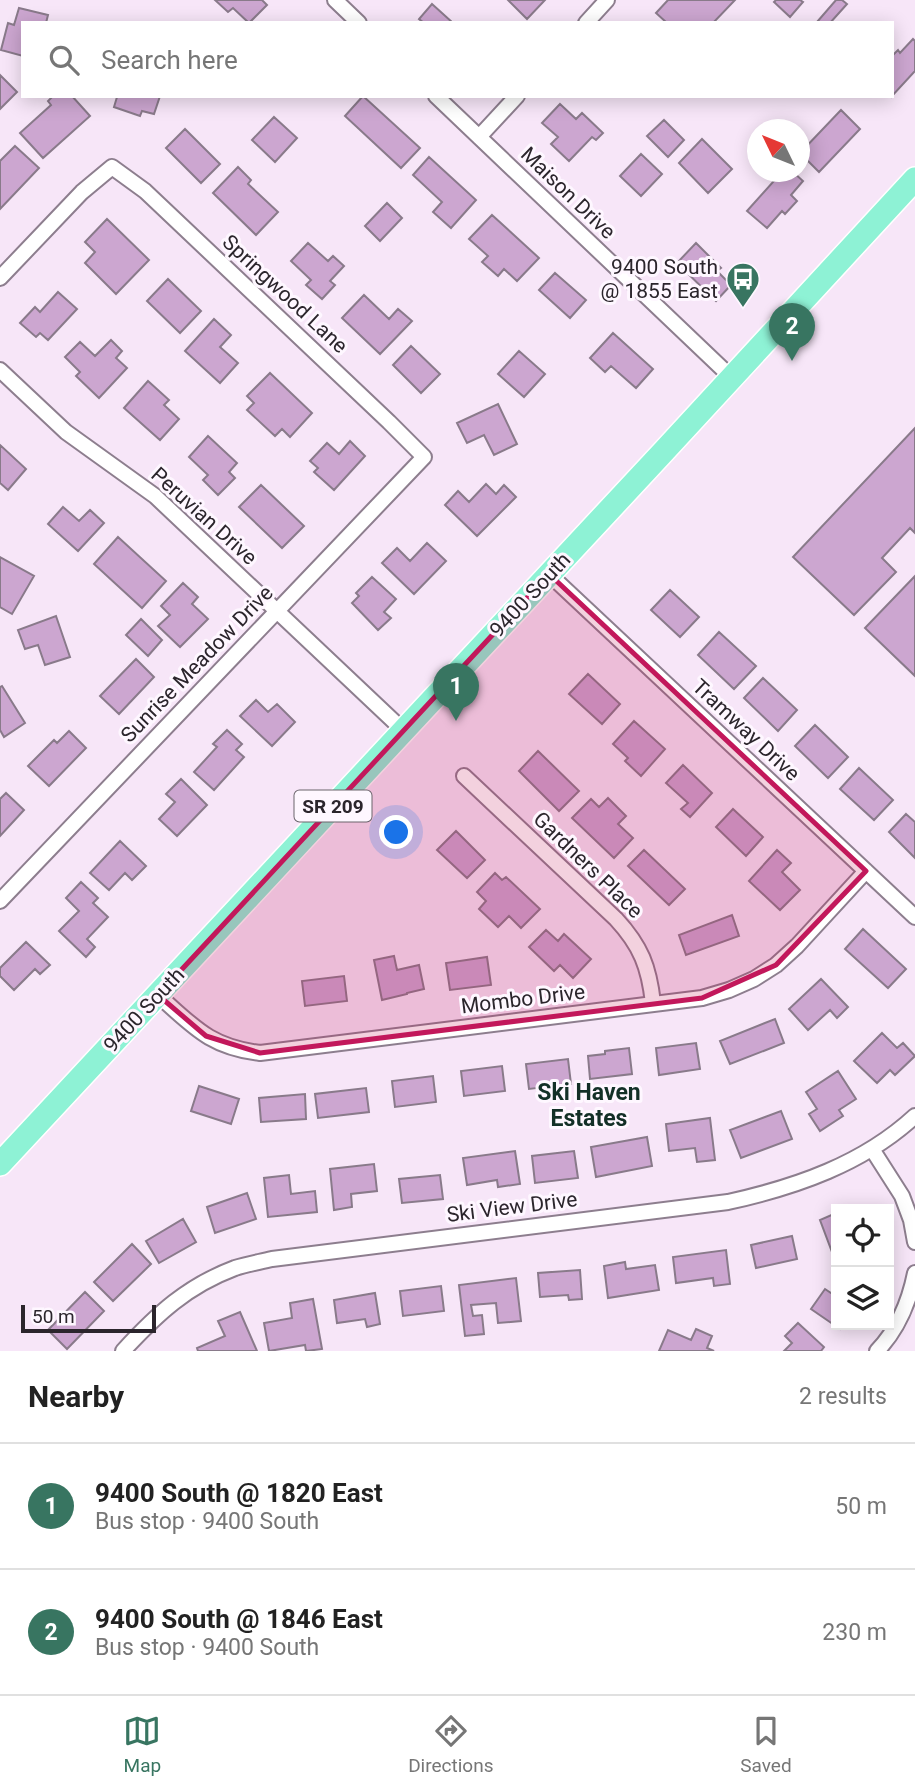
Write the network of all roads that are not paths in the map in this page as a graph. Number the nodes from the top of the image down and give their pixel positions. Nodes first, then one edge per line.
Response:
1 (335, 0) edge
2 (607, 0) edge
3 (357, 21) edge
4 (588, 21) edge
5 (438, 98) edge
6 (515, 98) edge
7 (479, 137) junction
8 (915, 179) edge
9 (0, 278) edge
10 (0, 370) edge
11 (731, 377) junction
12 (424, 457) joint
13 (549, 574) junction
14 (277, 611) junction
15 (404, 731) junction
16 (464, 776) dead end
17 (866, 871) junction
18 (0, 901) edge
19 (915, 917) edge
20 (158, 995) junction
21 (653, 1003) junction
22 (915, 1116) edge
23 (872, 1149) junction
24 (0, 1164) edge
25 (915, 1242) edge
26 (915, 1273) edge
27 (123, 1351) edge
28 (877, 1351) edge

1 - 3 street
2 - 4 street
5 - 7 street, Maison Drive
6 - 7 street
7 - 11 street, Maison Drive
8 - 11 main road, 9400 South / SR 209
9 - 12 street, Springwood Lane
10 - 14 street, Peruvian Drive
11 - 13 main road, 9400 South / SR 209
12 - 14 street, Sunrise Meadow Drive
13 - 15 main road, 9400 South / SR 209
13 - 17 street, Tramway Drive
14 - 15 street, Peruvian Drive
14 - 18 street, Sunrise Meadow Drive
15 - 20 main road, 9400 South / SR 209
16 - 21 street, Gardners Place
17 - 19 street, Tramway Drive
17 - 21 street, Mombo Drive
20 - 21 street, Mombo Drive
20 - 24 main road, 9400 South / SR 209
22 - 23 street, Ski View Drive
23 - 25 street
23 - 27 street, Ski View Drive
26 - 28 street

